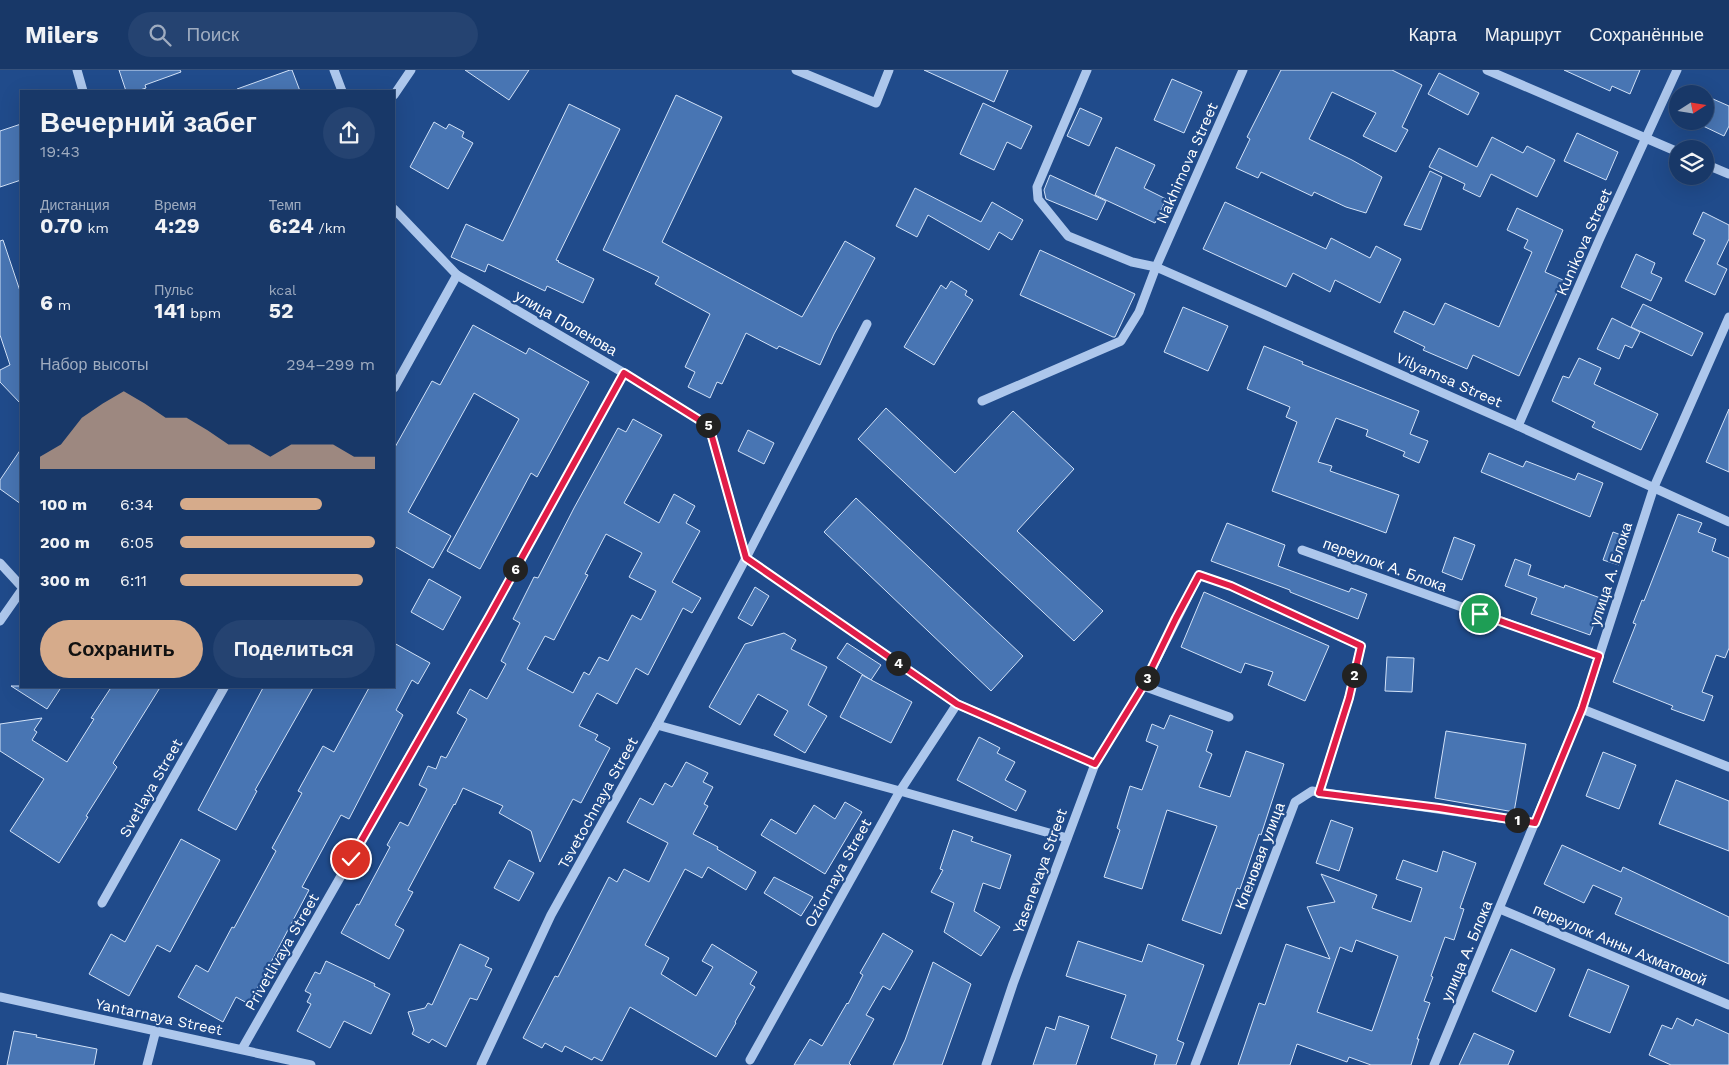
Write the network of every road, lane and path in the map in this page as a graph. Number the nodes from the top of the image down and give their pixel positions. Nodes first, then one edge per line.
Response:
1 (77, 70) edge
2 (334, 70) edge
3 (411, 70) edge
4 (796, 70) edge
5 (889, 70) edge
6 (1087, 70) edge
7 (1243, 70) edge
8 (1487, 70) edge
9 (1677, 70) edge
10 (83, 90) edge
11 (342, 90) edge
12 (395, 94) edge
13 (1646, 138) junction
14 (1669, 148) edge
15 (1714, 168) edge
16 (1729, 174) edge
17 (395, 211) edge
18 (1156, 267) junction
19 (458, 275) junction
20 (1729, 317) edge
21 (867, 324) dead end
22 (624, 373) junction
23 (395, 386) edge
24 (982, 401) dead end
25 (1518, 426) junction
26 (1654, 487) junction
27 (1729, 522) edge
28 (1302, 550) dead end
29 (746, 558) junction
30 (0, 563) edge
31 (20, 585) edge
32 (20, 592) edge
33 (0, 621) edge
34 (1599, 656) junction
35 (1143, 686) junction
36 (224, 688) edge
37 (957, 704) junction
38 (1582, 709) junction
39 (1229, 717) dead end
40 (657, 725) junction
41 (1095, 764) junction
42 (1729, 767) edge
43 (900, 791) junction
44 (1319, 793) junction
45 (1535, 823) junction
46 (1067, 838) junction
47 (102, 903) dead end
48 (1500, 909) junction
49 (0, 998) edge
50 (1729, 1005) edge
51 (156, 1030) junction
52 (242, 1049) junction
53 (750, 1060) dead end
54 (147, 1065) edge
55 (312, 1065) edge
56 (482, 1065) edge
57 (986, 1065) edge
58 (1195, 1065) edge
59 (1434, 1065) edge

1 - 10 street
2 - 11 street
3 - 12 street
4 - 5 street
6 - 18 street, Vilyamsa Street
7 - 18 street, Nakhimova Street
8 - 13 street
9 - 13 street, Kunikova Street
13 - 14 street
13 - 25 street, Kunikova Street
15 - 16 street
17 - 19 street, улица Поленова
18 - 24 street, Nakhimova Street
18 - 25 street, Vilyamsa Street
19 - 22 street, улица Поленова
19 - 23 street
20 - 26 street, улица А. Блока
21 - 29 street, Tsvetochnaya Street
22 - 29 street, улица Поленова
22 - 52 street, Privetlivaya Street
25 - 26 street, Vilyamsa Street
26 - 27 street, Vilyamsa Street
26 - 34 street, улица А. Блока
28 - 34 street, переулок А. Блока
29 - 37 street
29 - 40 street, Tsvetochnaya Street
30 - 31 street
32 - 33 street
34 - 38 street, улица А. Блока
35 - 39 street
35 - 41 street, Yasenevaya Street
35 - 44 street, Yasenevaya Street
36 - 47 street, Svetlaya Street
37 - 41 street
37 - 43 street, Oziornaya Street
38 - 42 street
38 - 45 street, улица А. Блока
40 - 43 street
40 - 56 street, Tsvetochnaya Street
41 - 46 street, Yasenevaya Street
43 - 46 street
43 - 53 street, Oziornaya Street
44 - 45 street, Кленовая улица
44 - 58 street, Кленовая улица
45 - 48 street, улица А. Блока
46 - 57 street, Yasenevaya Street
48 - 50 street, переулок Анны Ахматовой
48 - 59 street, улица А. Блока
49 - 51 street, Yantarnaya Street
51 - 52 street, Yantarnaya Street
51 - 54 street
52 - 55 street, Yantarnaya Street

